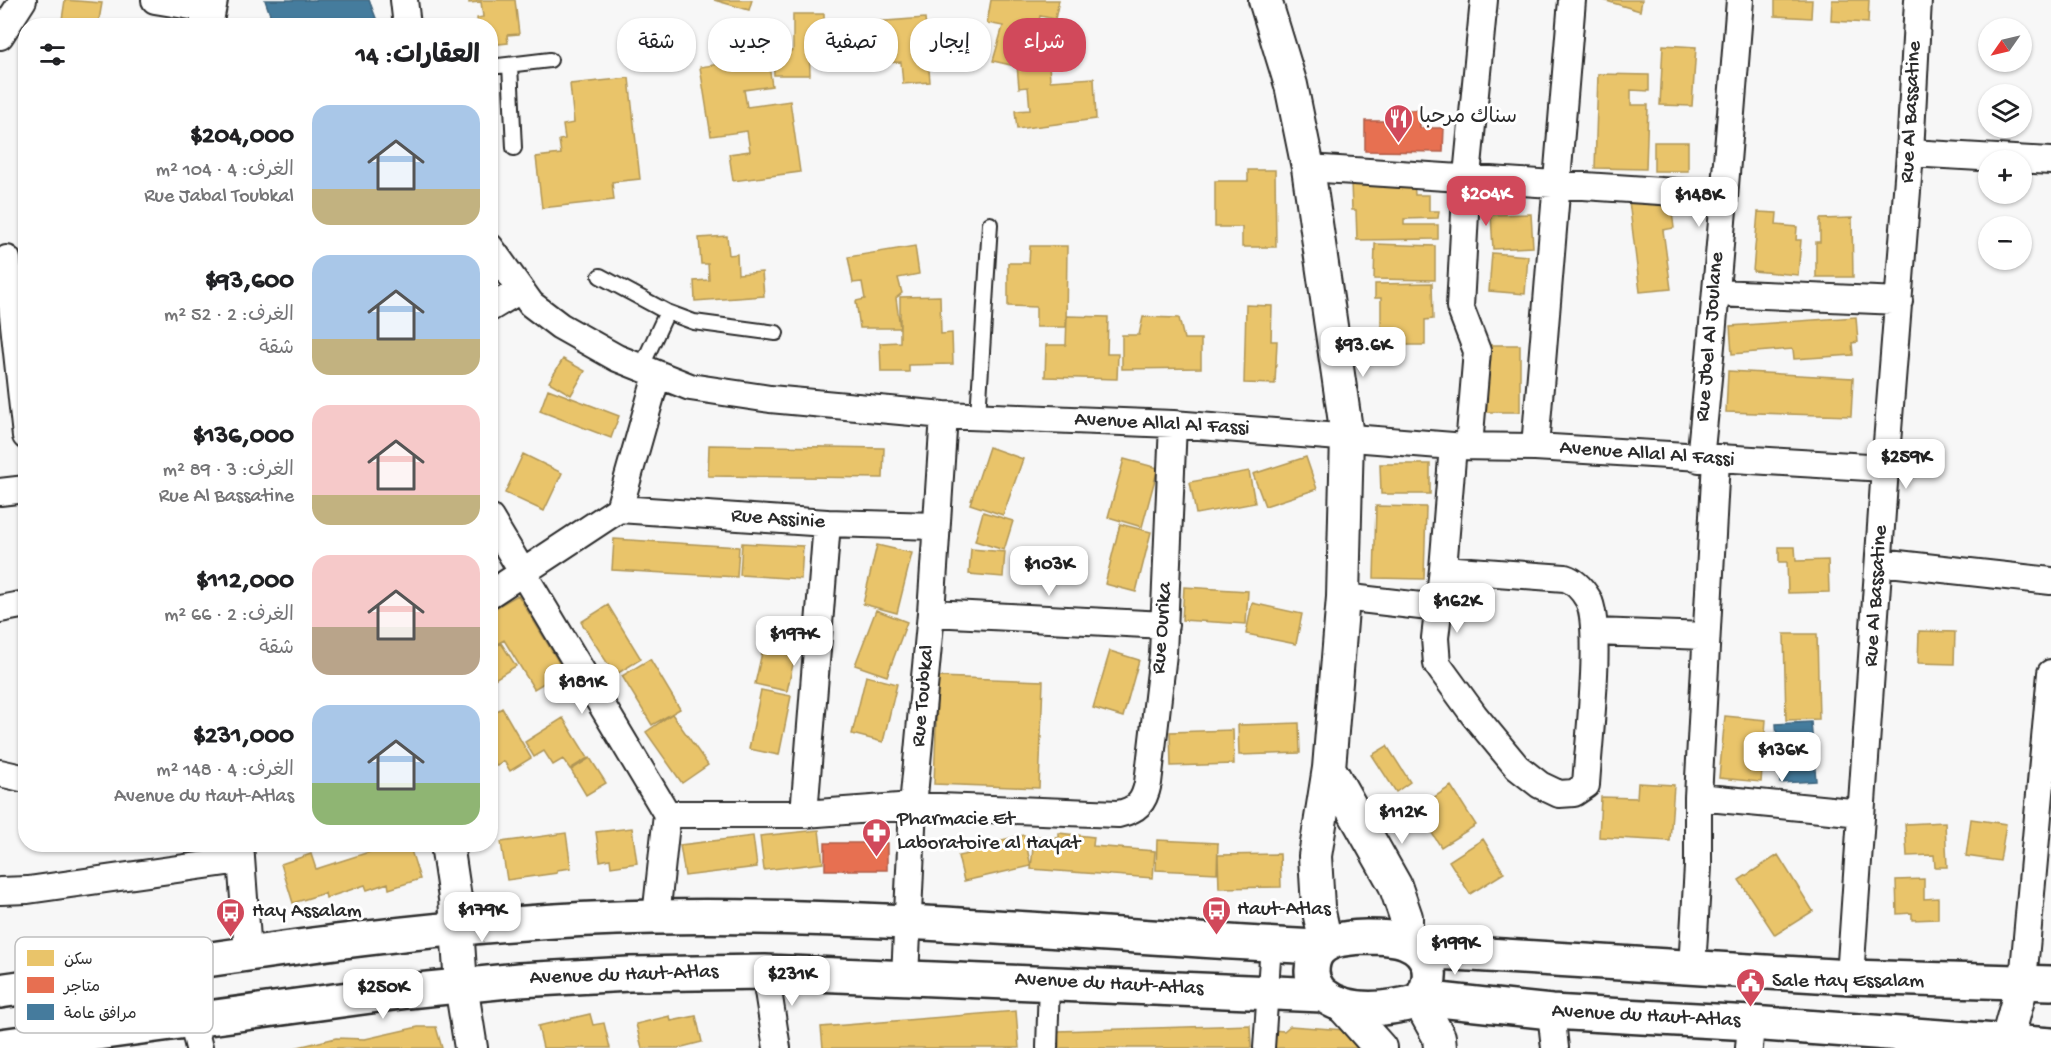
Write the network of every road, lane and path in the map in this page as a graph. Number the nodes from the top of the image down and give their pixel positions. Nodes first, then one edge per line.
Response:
1 (23, 0) edge
2 (155, 0) edge
3 (404, 0) edge
4 (1265, 0) edge
5 (1484, 0) edge
6 (1572, 0) edge
7 (1740, 0) edge
8 (1918, 0) edge
9 (208, 11) edge
10 (407, 18) edge
11 (0, 36) edge
12 (550, 60) dead end
13 (510, 64) junction
14 (498, 66) edge
15 (514, 148) dead end
16 (1910, 153) junction
17 (2051, 161) edge
18 (1308, 168) junction
19 (1467, 176) junction
20 (1555, 182) junction
21 (1722, 195) junction
22 (990, 224) dead end
23 (11, 258) edge
24 (498, 258) edge
25 (600, 276) dead end
26 (520, 290) junction
27 (1717, 293) junction
28 (1899, 301) junction
29 (498, 303) edge
30 (667, 312) junction
31 (776, 333) dead end
32 (18, 341) edge
33 (649, 372) junction
34 (944, 415) junction
35 (978, 416) junction
36 (1173, 424) junction
37 (1347, 436) junction
38 (1461, 446) junction
39 (1535, 447) junction
40 (1708, 459) junction
41 (1885, 468) junction
42 (18, 490) edge
43 (0, 492) edge
44 (619, 509) junction
45 (828, 523) junction
46 (936, 526) junction
47 (498, 531) edge
48 (1880, 562) junction
49 (1443, 569) junction
50 (523, 573) junction
51 (2051, 581) edge
52 (498, 589) edge
53 (1343, 597) junction
54 (18, 606) edge
55 (1438, 608) junction
56 (0, 609) edge
57 (931, 614) junction
58 (1165, 625) junction
59 (1595, 632) junction
60 (1706, 636) junction
61 (2051, 673) edge
62 (1329, 768) junction
63 (0, 773) edge
64 (18, 777) edge
65 (1698, 797) junction
66 (914, 806) junction
67 (1861, 813) junction
68 (667, 814) junction
69 (804, 814) junction
70 (240, 852) edge
71 (448, 852) edge
72 (0, 891) edge
73 (656, 917) junction
74 (906, 922) junction
75 (456, 926) junction
76 (1271, 944) junction
77 (1323, 945) junction
78 (1414, 946) junction
79 (248, 953) junction
80 (213, 958) edge
81 (1692, 968) junction
82 (765, 972) junction
83 (905, 977) junction
84 (1850, 977) junction
85 (1049, 982) junction
86 (2037, 982) edge
87 (461, 985) junction
88 (15, 989) edge
89 (0, 991) edge
90 (1267, 993) junction
91 (1331, 999) junction
92 (1420, 1000) junction
93 (1551, 1012) junction
94 (213, 1031) edge
95 (195, 1034) edge
96 (1750, 1035) edge
97 (2005, 1045) edge
98 (2051, 1045) edge
99 (0, 1046) edge
100 (471, 1048) edge
101 (777, 1048) edge
102 (1047, 1048) edge
103 (1264, 1048) edge
104 (1380, 1048) edge
105 (1440, 1048) edge
106 (1555, 1048) edge

1 - 11 street
2 - 9 street
3 - 10 street
4 - 18 street
5 - 19 street
6 - 20 street
7 - 21 street, Rue Jbel Al Joulane
8 - 16 street, Rue Al Bassatine
12 - 13 lane
13 - 14 lane
13 - 15 lane
16 - 17 street
16 - 28 street, Rue Al Bassatine
18 - 19 street
18 - 37 street
19 - 20 street
19 - 38 street
20 - 21 street
20 - 39 street
21 - 27 street, Rue Jbel Al Joulane
22 - 35 lane
23 - 32 street
24 - 26 street, Avenue Allal Al Fassi
25 - 30 lane
26 - 29 street
26 - 33 street, Avenue Allal Al Fassi
27 - 28 street
27 - 40 street, Rue Jbel Al Joulane
28 - 41 street, Rue Al Bassatine
30 - 31 lane
30 - 33 lane
33 - 34 street, Avenue Allal Al Fassi
33 - 44 street
34 - 35 street, Avenue Allal Al Fassi
34 - 46 street, Rue Toubkal
35 - 36 street, Avenue Allal Al Fassi
36 - 37 street, Avenue Allal Al Fassi
36 - 58 street, Rue Ourika
37 - 38 street, Avenue Allal Al Fassi
37 - 53 street
38 - 39 street, Avenue Allal Al Fassi
38 - 49 street
39 - 40 street, Avenue Allal Al Fassi
40 - 41 street, Avenue Allal Al Fassi
40 - 60 street, Rue Jbel Al Joulane
41 - 48 street, Rue Al Bassatine
42 - 43 street
44 - 45 street, Rue Assinie
44 - 50 street
45 - 46 street, Rue Assinie
45 - 69 street
46 - 57 street, Rue Toubkal
47 - 50 street
48 - 51 street
48 - 67 street, Rue Al Bassatine
49 - 55 street
49 - 59 street
50 - 52 street
50 - 68 street
53 - 55 street
53 - 62 street
54 - 56 street
55 - 59 street
57 - 58 street
57 - 66 street, Rue Toubkal
58 - 66 street, Rue Ourika
59 - 60 street
60 - 65 street, Rue Jbel Al Joulane
61 - 86 street
62 - 77 street
62 - 78 street
63 - 64 street
65 - 67 street
65 - 81 street, Rue Jbel Al Joulane
66 - 69 street
66 - 74 street, Rue Toubkal
67 - 84 street, Rue Al Bassatine
68 - 69 street
68 - 73 street
70 - 72 street
70 - 79 street
71 - 75 street
73 - 74 main road
73 - 75 main road
74 - 76 main road
74 - 83 street, Rue Toubkal
75 - 79 main road
75 - 87 street
76 - 77 main road
76 - 90 street
77 - 78 main road
77 - 91 main road
78 - 81 main road
78 - 92 main road
79 - 80 main road
81 - 84 main road
82 - 83 main road, Avenue du Haut-Atlas
82 - 87 main road, Avenue du Haut-Atlas
82 - 101 street
83 - 85 main road, Avenue du Haut-Atlas
84 - 86 main road
85 - 90 main road, Avenue du Haut-Atlas
85 - 102 street
86 - 97 street
87 - 94 main road, Avenue du Haut-Atlas
87 - 100 street
88 - 89 main road
90 - 91 main road, Avenue du Haut-Atlas
90 - 103 street
91 - 92 main road
91 - 104 street
92 - 93 main road, Avenue du Haut-Atlas
92 - 105 street
93 - 96 main road, Avenue du Haut-Atlas
93 - 106 street
95 - 99 main road, Avenue du Haut-Atlas
96 - 97 main road, Avenue du Haut-Atlas
97 - 98 main road, Avenue du Haut-Atlas

